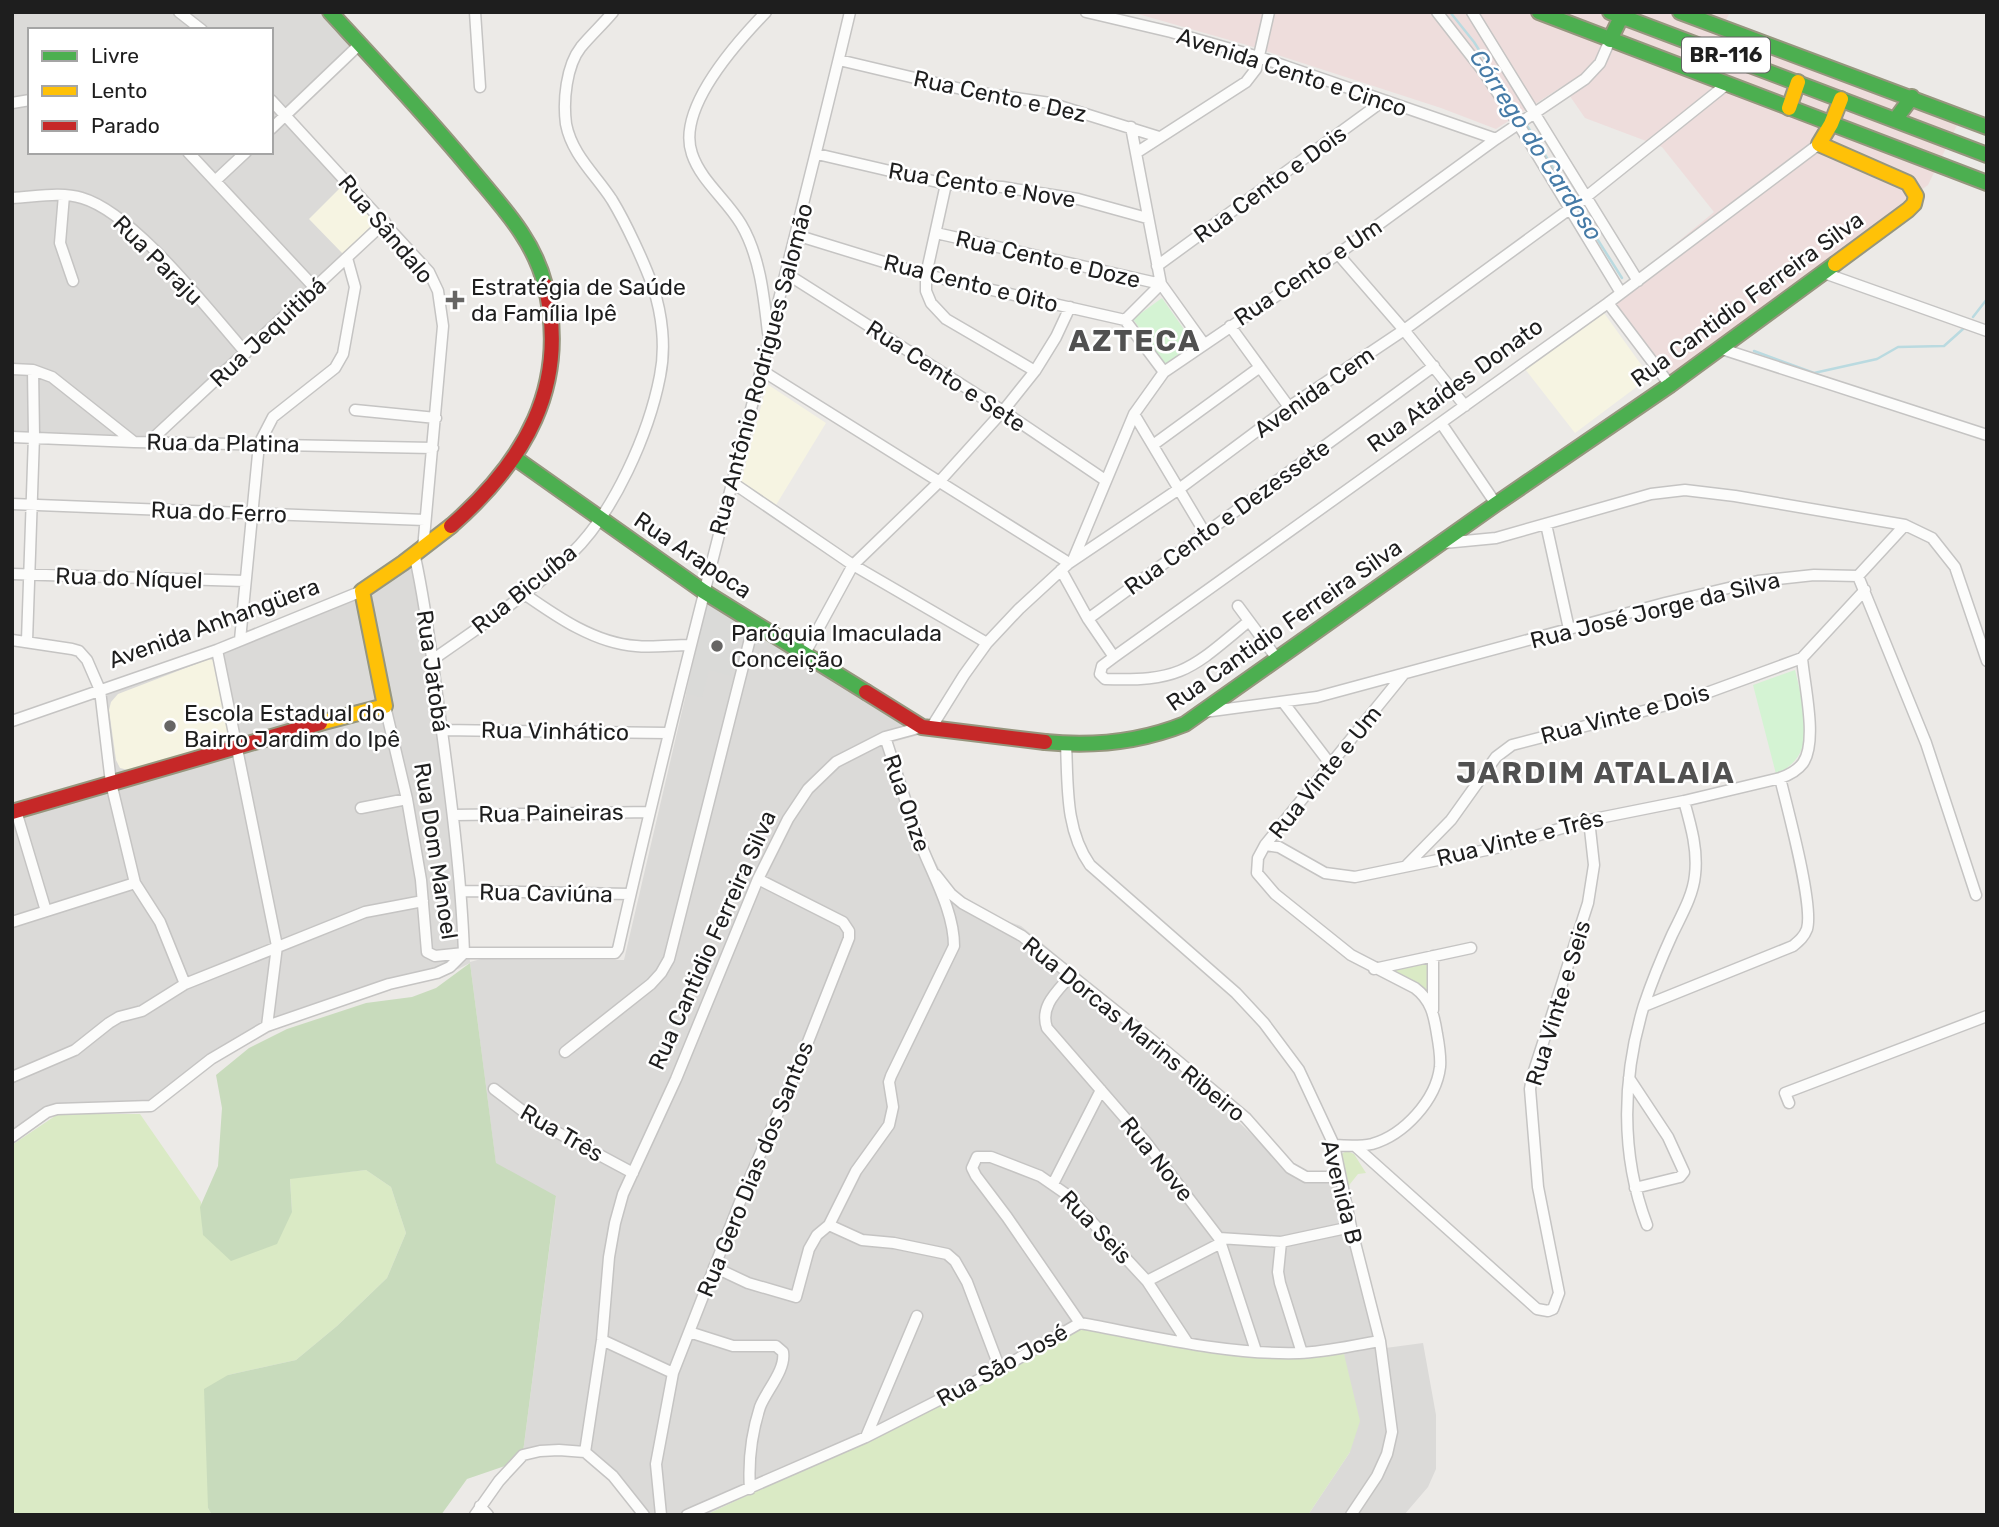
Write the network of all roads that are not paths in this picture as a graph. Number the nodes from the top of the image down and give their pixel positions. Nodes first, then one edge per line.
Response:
1 (179, 12) edge
2 (330, 12) edge
3 (475, 12) edge
4 (613, 12) edge
5 (766, 12) edge
6 (850, 12) edge
7 (1086, 12) edge
8 (1269, 12) edge
9 (1437, 12) edge
10 (1472, 12) edge
11 (1539, 12) edge
12 (1680, 12) edge
13 (1615, 14) edge
14 (199, 28) edge
15 (1610, 40) junction
16 (360, 44) junction
17 (1259, 57) junction
18 (839, 60) junction
19 (1798, 82) junction
20 (1727, 84) junction
21 (480, 87) dead end
22 (1912, 97) junction
23 (1841, 99) junction
24 (1382, 101) junction
25 (273, 102) edge
26 (1789, 108) junction
27 (1535, 114) junction
28 (286, 115) junction
29 (1895, 120) junction
30 (1831, 124) junction
31 (1519, 125) junction
32 (273, 127) edge
33 (1132, 127) junction
34 (1987, 127) edge
35 (1159, 137) junction
36 (1496, 139) junction
37 (1819, 144) junction
38 (1136, 153) junction
39 (190, 154) edge
40 (244, 154) edge
41 (817, 154) junction
42 (1987, 155) edge
43 (215, 181) junction
44 (1987, 183) edge
45 (946, 184) junction
46 (64, 195) junction
47 (1586, 197) junction
48 (12, 198) edge
49 (1569, 209) junction
50 (1147, 218) junction
51 (385, 222) junction
52 (936, 233) junction
53 (796, 235) junction
54 (1338, 254) junction
55 (347, 258) junction
56 (1157, 266) junction
57 (1824, 273) junction
58 (787, 274) junction
59 (926, 275) junction
60 (73, 281) dead end
61 (1638, 281) junction
62 (1161, 284) junction
63 (315, 288) junction
64 (1622, 293) junction
65 (1608, 303) junction
66 (1070, 307) junction
67 (1125, 320) junction
68 (1230, 326) junction
69 (1404, 330) junction
70 (1987, 331) edge
71 (769, 340) junction
72 (1204, 344) junction
73 (1718, 348) junction
74 (246, 353) junction
75 (1434, 366) junction
76 (1260, 367) junction
77 (12, 369) edge
78 (33, 370) junction
79 (761, 370) junction
80 (1035, 371) junction
81 (1164, 372) junction
82 (1670, 385) junction
83 (1465, 406) junction
84 (1289, 407) junction
85 (355, 410) dead end
86 (1003, 411) junction
87 (1134, 414) junction
88 (436, 418) junction
89 (1441, 423) junction
90 (1987, 435) edge
91 (12, 436) edge
92 (34, 436) junction
93 (134, 442) junction
94 (149, 442) junction
95 (259, 444) junction
96 (1153, 445) junction
97 (433, 448) junction
98 (515, 458) junction
99 (1105, 480) junction
100 (939, 482) junction
101 (733, 483) junction
102 (1179, 489) junction
103 (1496, 503) junction
104 (12, 504) edge
105 (33, 504) junction
106 (254, 514) junction
107 (599, 519) junction
108 (425, 520) junction
109 (1546, 524) junction
110 (1905, 525) junction
111 (1205, 533) junction
112 (1441, 543) junction
113 (419, 554) junction
114 (1068, 564) junction
115 (853, 565) junction
116 (12, 574) edge
117 (30, 575) junction
118 (1857, 576) junction
119 (245, 581) junction
120 (1865, 590) junction
121 (703, 591) junction
122 (362, 592) junction
123 (523, 593) junction
124 (1238, 606) dead end
125 (1088, 619) junction
126 (1249, 621) junction
127 (754, 623) junction
128 (1569, 629) junction
129 (12, 640) edge
130 (240, 640) junction
131 (27, 641) junction
132 (987, 643) junction
133 (690, 645) junction
134 (217, 650) junction
135 (804, 655) junction
136 (1114, 657) junction
137 (1802, 658) junction
138 (432, 660) junction
139 (1278, 660) junction
140 (1987, 661) edge
141 (1404, 675) junction
142 (100, 690) junction
143 (1283, 702) junction
144 (385, 706) junction
145 (1203, 712) junction
146 (12, 721) edge
147 (927, 727) junction
148 (442, 730) junction
149 (668, 733) junction
150 (885, 737) junction
151 (1066, 744) junction
152 (238, 746) junction
153 (1331, 765) junction
154 (1780, 778) junction
155 (111, 783) junction
156 (407, 799) junction
157 (1684, 801) junction
158 (361, 808) dead end
159 (14, 812) edge
160 (649, 812) junction
161 (453, 815) junction
162 (1589, 820) junction
163 (1265, 845) junction
164 (1407, 865) junction
165 (930, 868) junction
166 (758, 879) junction
167 (135, 883) junction
168 (461, 891) junction
169 (630, 894) junction
170 (1976, 895) dead end
171 (423, 901) junction
172 (46, 911) junction
173 (12, 922) edge
174 (276, 946) junction
175 (1471, 948) dead end
176 (464, 953) junction
177 (430, 954) joint
178 (1433, 956) junction
179 (1374, 969) junction
180 (1072, 974) junction
181 (185, 984) junction
182 (1644, 1006) junction
183 (1433, 1011) junction
184 (1987, 1016) edge
185 (267, 1026) junction
186 (565, 1052) dead end
187 (12, 1077) edge
188 (1629, 1078) junction
189 (494, 1089) dead end
190 (1101, 1090) junction
191 (1789, 1103) dead end
192 (12, 1136) edge
193 (1334, 1145) junction
194 (1355, 1146) junction
195 (633, 1172) junction
196 (1339, 1177) junction
197 (1053, 1184) junction
198 (1635, 1188) junction
199 (829, 1225) junction
200 (1647, 1225) dead end
201 (1351, 1227) junction
202 (1220, 1240) junction
203 (1282, 1242) junction
204 (714, 1268) junction
205 (1147, 1280) junction
206 (917, 1316) dead end
207 (1080, 1323) junction
208 (689, 1332) junction
209 (602, 1340) junction
210 (1380, 1341) junction
211 (1187, 1342) junction
212 (1255, 1351) junction
213 (1302, 1353) junction
214 (1000, 1369) junction
215 (673, 1373) junction
216 (866, 1437) junction
217 (585, 1452) junction
218 (750, 1489) junction
219 (477, 1511) edge
220 (488, 1515) edge
221 (644, 1515) edge
222 (661, 1515) edge
223 (687, 1515) edge
224 (1351, 1515) edge

1 - 14 street
2 - 16 main road, Avenida Anhangüera
3 - 21 street
4 - 107 street, Rua Bicuíba
5 - 71 street
6 - 18 street, Rua Antônio Rodrigues Salomão
7 - 17 street, Avenida Cento e Cinco
8 - 17 street
9 - 31 street
10 - 27 street
11 - 15 main road
12 - 22 main road
13 - 15 main road
13 - 19 main road, BR-116
15 - 20 main road
15 - 27 street, Rua Cento e Um
16 - 28 street
16 - 98 main road, Avenida Anhangüera
17 - 24 street, Avenida Cento e Cinco
17 - 35 street
18 - 33 street, Rua Cento e Dez
18 - 41 street, Rua Antônio Rodrigues Salomão
19 - 23 main road, BR-116
19 - 26 main road
20 - 26 main road
20 - 47 street, Avenida Cem
22 - 29 main road
22 - 34 main road
23 - 29 main road, BR-116
23 - 30 main road, Rua Ataídes Donato
24 - 36 street, Avenida Cento e Cinco
24 - 56 street, Rua Cento e Dois
25 - 28 street, Rua Sândalo
26 - 30 main road
27 - 31 street, Rua Cento e Um
27 - 47 street
28 - 32 street
28 - 51 street, Rua Sândalo
29 - 42 main road, BR-116
30 - 37 main road, Rua Ataídes Donato
30 - 44 main road
31 - 36 street, Rua Cento e Um
31 - 49 street
33 - 35 street, Rua Cento e Dez
33 - 38 street
35 - 38 street
36 - 54 street, Rua Cento e Um
37 - 57 main road, Rua Cantidio Ferreira Silva
37 - 61 street, Rua Ataídes Donato
38 - 50 street
39 - 43 street
40 - 43 street
41 - 45 street, Rua Cento e Nove
41 - 53 street, Rua Antônio Rodrigues Salomão
43 - 63 street
45 - 50 street, Rua Cento e Nove
45 - 52 street
46 - 48 street, Rua Paraju
46 - 60 street
46 - 74 street, Rua Paraju
47 - 49 street, Avenida Cem
47 - 61 street
49 - 64 street
49 - 69 street, Avenida Cem
50 - 56 street
51 - 55 street, Rua Jequitibá
51 - 88 street, Rua Sândalo
52 - 59 street
52 - 62 street, Rua Cento e Doze
53 - 58 street, Rua Antônio Rodrigues Salomão
53 - 59 street, Rua Cento e Oito
54 - 68 street, Rua Cento e Um
54 - 69 street
55 - 63 street, Rua Jequitibá
55 - 95 street
56 - 62 street
57 - 70 street
57 - 73 main road, Rua Cantidio Ferreira Silva
58 - 71 street, Rua Antônio Rodrigues Salomão
58 - 86 street, Rua Cento e Sete
59 - 66 street, Rua Cento e Oito
59 - 80 street
61 - 64 street, Rua Ataídes Donato
62 - 67 street
62 - 72 street
63 - 74 street, Rua Jequitibá
64 - 65 street, Rua Ataídes Donato
65 - 82 street
65 - 83 street, Rua Ataídes Donato
66 - 67 street, Rua Cento e Oito
66 - 80 street
67 - 81 street
68 - 72 street, Rua Cento e Um
68 - 76 street
69 - 75 street
69 - 84 street, Avenida Cem
71 - 79 street, Rua Antônio Rodrigues Salomão
72 - 81 street, Rua Cento e Um
73 - 82 main road, Rua Cantidio Ferreira Silva
73 - 90 street
74 - 94 street, Rua Jequitibá
75 - 83 street
75 - 111 street, Rua Cento e Dezessete
76 - 84 street
76 - 96 street
77 - 78 street
78 - 92 street
78 - 93 street
79 - 100 street
79 - 101 street, Rua Antônio Rodrigues Salomão
80 - 86 street
81 - 87 street, Rua Cento e Um
82 - 103 main road, Rua Cantidio Ferreira Silva
83 - 89 street, Rua Ataídes Donato
84 - 102 street, Avenida Cem
85 - 88 street
86 - 99 street, Rua Cento e Sete
86 - 100 street
87 - 96 street
87 - 99 street, Rua Cento e Um
88 - 97 street, Rua Sândalo
89 - 103 street
89 - 136 street, Rua Ataídes Donato
91 - 92 street, Rua da Platina
92 - 93 street, Rua da Platina
92 - 105 street
93 - 94 street, Rua da Platina
94 - 95 street, Rua da Platina
95 - 97 street, Rua da Platina
95 - 106 street
96 - 102 street
97 - 108 street, Rua Sândalo
98 - 107 main road, Rua Arapoca
98 - 113 main road, Avenida Anhangüera
99 - 114 street, Rua Cento e Um
100 - 114 street
100 - 115 street
101 - 115 street
101 - 121 street, Rua Antônio Rodrigues Salomão
102 - 111 street
102 - 114 street, Avenida Cem
103 - 112 main road, Rua Cantidio Ferreira Silva
104 - 105 street, Rua do Ferro
105 - 106 street, Rua do Ferro
105 - 117 street
106 - 108 street, Rua do Ferro
106 - 119 street
107 - 121 main road, Rua Arapoca
107 - 123 street, Rua Bicuíba
108 - 113 street, Rua Sândalo
109 - 110 street
109 - 112 street
109 - 128 street
110 - 118 street
110 - 140 street
111 - 125 street, Rua Cento e Dezessete
112 - 139 main road, Rua Cantidio Ferreira Silva
113 - 122 main road, Avenida Anhangüera
113 - 138 street, Rua Jatobá
114 - 125 street
114 - 132 street, Avenida Cem
115 - 132 street
115 - 135 street
116 - 117 street, Rua do Níquel
117 - 119 street, Rua do Níquel
117 - 131 street
118 - 120 street
118 - 128 street, Rua José Jorge da Silva
119 - 130 street
120 - 137 street, Rua Vinte e Dois
120 - 170 street
121 - 127 main road, Rua Arapoca
121 - 133 street, Rua Antônio Rodrigues Salomão
122 - 130 street, Avenida Anhangüera
122 - 144 main road, Rua Dom Manoel
123 - 133 street
123 - 138 street, Rua Bicuíba
124 - 126 street
125 - 136 street
126 - 136 street, Rua Ataídes Donato
126 - 139 street
127 - 135 main road, Rua Arapoca
127 - 186 street
128 - 141 street, Rua José Jorge da Silva
129 - 131 street
130 - 134 street, Avenida Anhangüera
131 - 142 street
132 - 147 street, Avenida Cem
133 - 149 street, Rua Antônio Rodrigues Salomão
134 - 142 street, Avenida Anhangüera
134 - 152 street
135 - 147 main road, Rua Arapoca
137 - 154 street
137 - 164 street, Rua Vinte e Dois
138 - 148 street, Rua Jatobá
139 - 145 main road, Rua Cantidio Ferreira Silva
141 - 143 street, Rua José Jorge da Silva
141 - 153 street, Rua Vinte e Um
142 - 146 street, Avenida Anhangüera
142 - 155 street
143 - 145 street, Rua José Jorge da Silva
143 - 153 street
144 - 152 main road
144 - 156 street, Rua Dom Manoel
145 - 151 main road, Rua Cantidio Ferreira Silva
147 - 150 street, Rua Cantidio Ferreira Silva
147 - 151 main road, Rua Cantidio Ferreira Silva
148 - 149 street, Rua Vinhático
148 - 161 street, Rua Jatobá
149 - 160 street, Rua Antônio Rodrigues Salomão
150 - 165 street, Rua Onze
150 - 166 street, Rua Cantidio Ferreira Silva
151 - 193 street, Avenida B
152 - 155 main road
152 - 174 street
153 - 163 street, Rua Vinte e Um
154 - 157 street, Rua Vinte e Três
154 - 182 street
155 - 159 main road
155 - 167 street
156 - 158 street
156 - 171 street, Rua Dom Manoel
157 - 162 street, Rua Vinte e Três
157 - 182 street
159 - 172 street
160 - 161 street, Rua Paineiras
160 - 169 street, Rua Antônio Rodrigues Salomão
161 - 168 street, Rua Jatobá
162 - 164 street, Rua Vinte e Três
162 - 194 street, Rua Vinte e Seis
163 - 164 street, Rua Vinte e Três
163 - 179 street, Rua Vinte e Um
165 - 180 street, Rua Dorcas Marins Ribeiro
165 - 199 street, Rua Onze
166 - 195 street, Rua Cantidio Ferreira Silva
166 - 204 street, Rua Gero Dias dos Santos
167 - 172 street
167 - 181 street
168 - 169 street, Rua Caviúna
168 - 176 street, Rua Jatobá
169 - 176 street, Rua Antônio Rodrigues Salomão
171 - 174 street
171 - 177 street, Rua Dom Manoel
172 - 173 street
174 - 181 street
174 - 185 street
175 - 178 street
176 - 177 street, Rua Antônio Rodrigues Salomão
176 - 185 street
178 - 179 street
178 - 183 street
179 - 183 street
180 - 190 street, Rua Nove
180 - 196 street, Rua Dorcas Marins Ribeiro
181 - 187 street
182 - 188 street
183 - 194 street
184 - 191 street
185 - 192 street
188 - 198 street
188 - 198 street
189 - 195 street, Rua Três
190 - 197 street
190 - 202 street, Rua Nove
193 - 194 street
193 - 196 street, Avenida B
195 - 209 street, Rua Cantidio Ferreira Silva
196 - 201 street, Avenida B
197 - 205 street, Rua Seis
197 - 207 street, Rua Seis
198 - 200 street
199 - 204 street, Rua Onze
199 - 214 street
201 - 203 street
201 - 210 street, Avenida B
202 - 203 street
202 - 205 street
202 - 212 street, Rua Nove
203 - 213 street
204 - 208 street, Rua Gero Dias dos Santos
205 - 211 street, Rua Seis
206 - 216 street
207 - 211 street, Rua São José
207 - 214 street, Rua São José
208 - 215 street, Rua Gero Dias dos Santos
208 - 218 street
209 - 215 street
209 - 217 street, Rua Cantidio Ferreira Silva
210 - 213 street, Rua São José
210 - 224 street, Avenida B
211 - 212 street, Rua São José
212 - 213 street, Rua São José
214 - 216 street, Rua São José
215 - 222 street, Rua Gero Dias dos Santos
216 - 218 street, Rua São José
217 - 219 street
217 - 221 street
218 - 223 street, Rua São José
219 - 220 street

